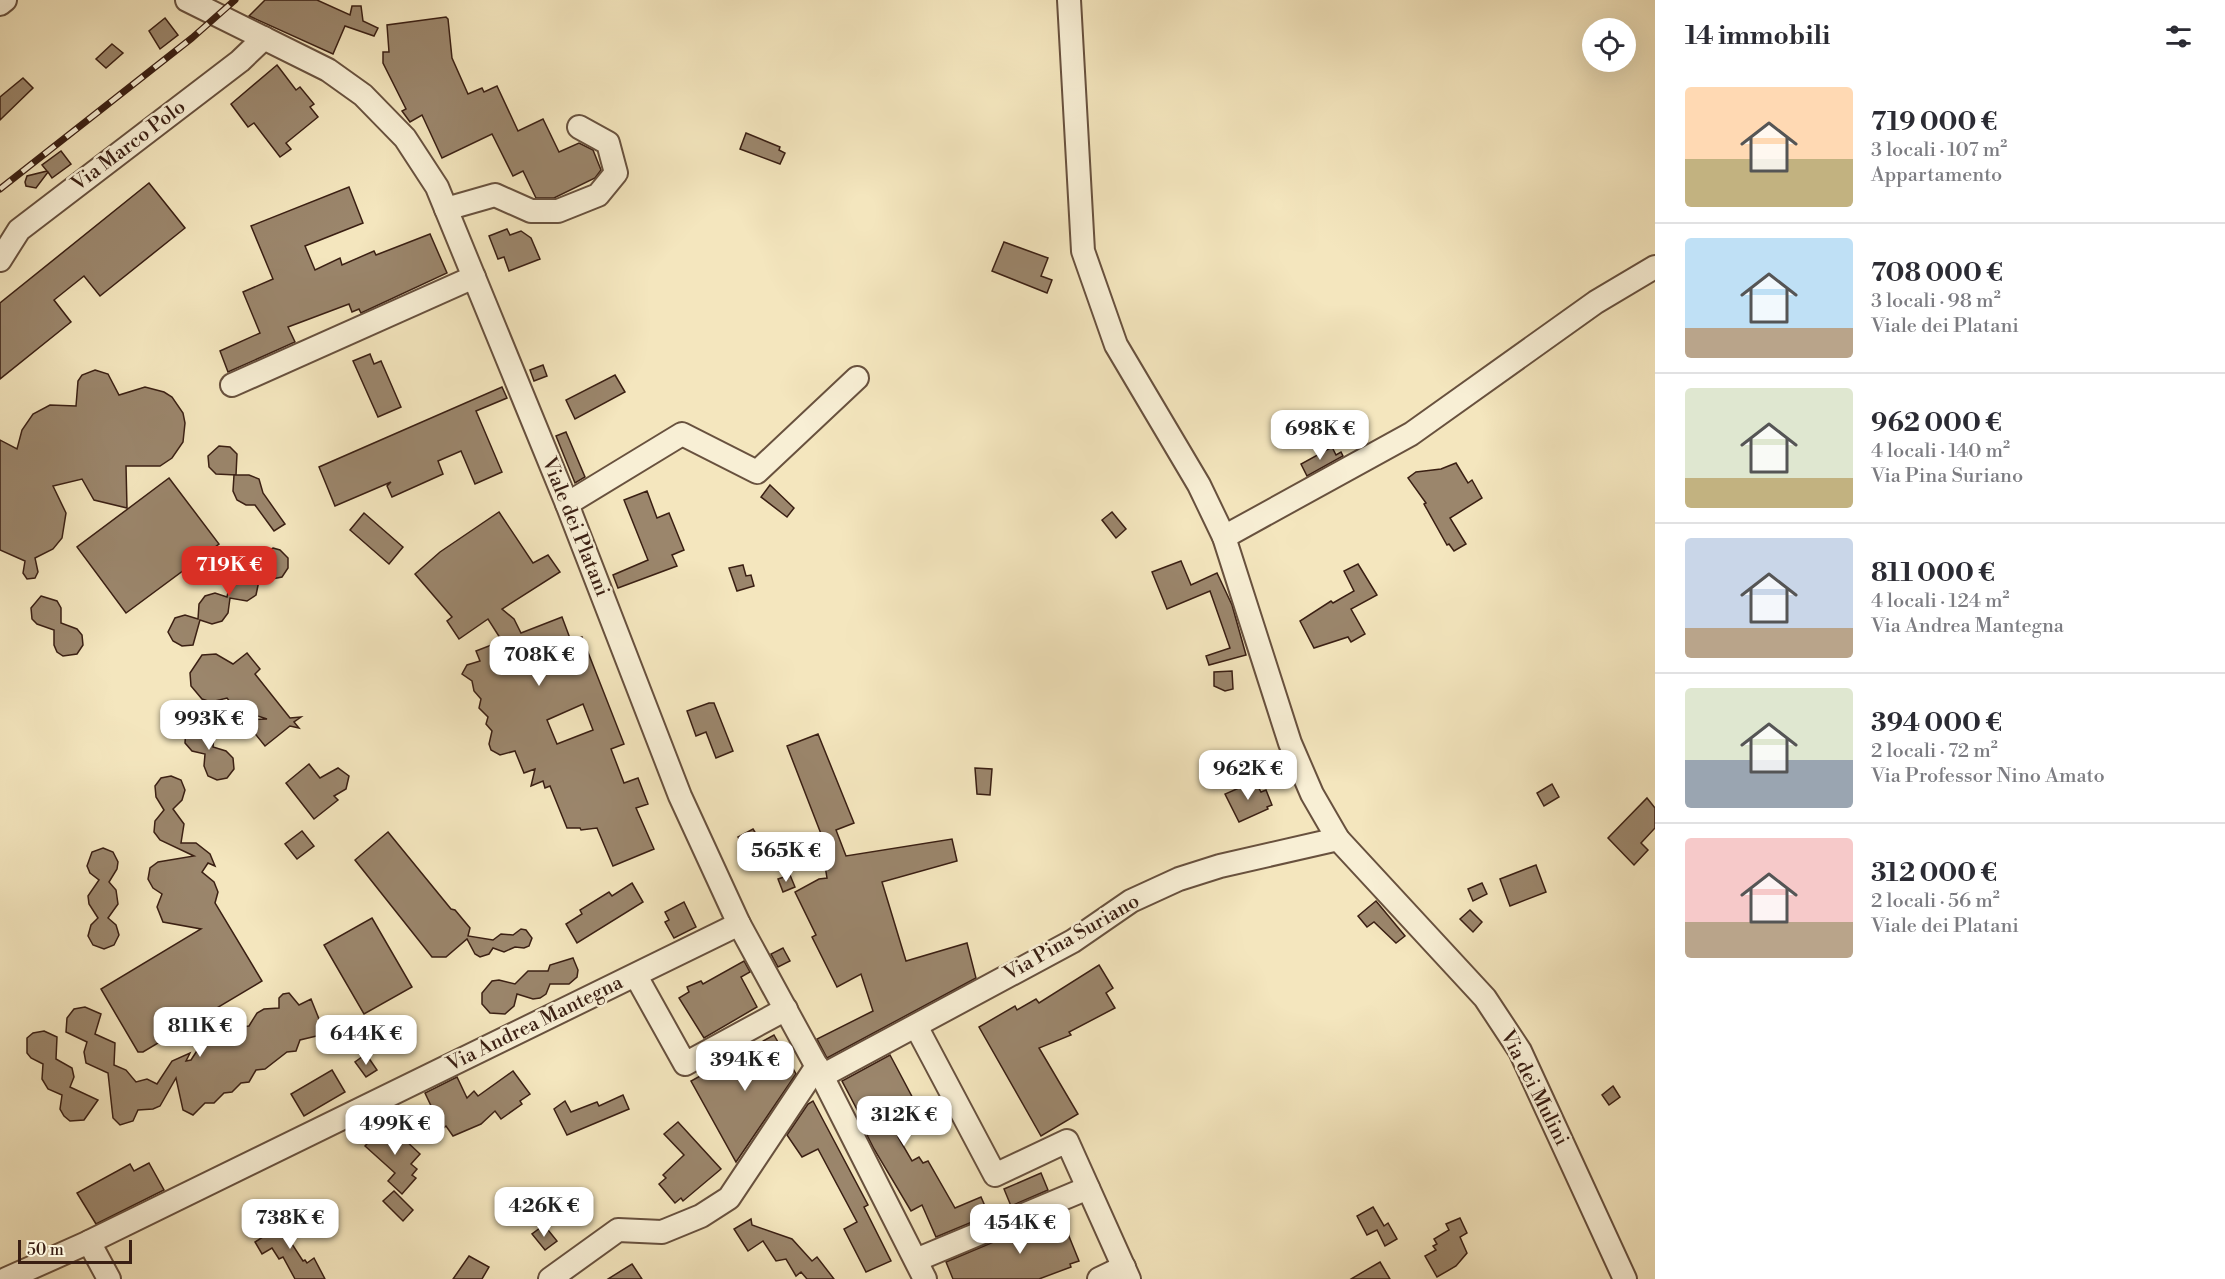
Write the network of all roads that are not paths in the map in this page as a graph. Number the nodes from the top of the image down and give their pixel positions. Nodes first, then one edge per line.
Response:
1 (5, 0) edge
2 (187, 0) edge
3 (1069, 0) edge
4 (0, 4) edge
5 (214, 5) edge
6 (264, 38) junction
7 (579, 127) dead end
8 (446, 209) junction
9 (0, 260) edge
10 (1655, 267) edge
11 (474, 277) junction
12 (857, 378) dead end
13 (232, 385) dead end
14 (567, 504) junction
15 (1224, 537) junction
16 (1338, 839) junction
17 (739, 924) junction
18 (636, 976) junction
19 (786, 1009) junction
20 (916, 1026) junction
21 (819, 1071) junction
22 (1088, 1188) junction
23 (89, 1242) junction
24 (920, 1269) edge
25 (1127, 1273) edge
26 (6, 1279) edge
27 (109, 1279) edge
28 (550, 1279) edge
29 (1099, 1279) edge
30 (1625, 1279) edge

1 - 4 street
2 - 5 street, Viale dei Platani
3 - 15 street, Via dei Mulini
5 - 6 street, Viale dei Platani
6 - 8 street, Viale dei Platani
6 - 9 street, Via Marco Polo
7 - 8 street
8 - 11 street, Viale dei Platani
10 - 15 street
11 - 13 street
11 - 14 street, Viale dei Platani
12 - 14 street
14 - 17 street, Viale dei Platani
15 - 16 street, Via dei Mulini
16 - 20 street, Via Pina Suriano
16 - 30 street, Via dei Mulini
17 - 18 street, Via Andrea Mantegna
17 - 19 street, Viale dei Platani
18 - 19 street
18 - 23 street, Via Andrea Mantegna
19 - 21 street, Viale dei Platani
20 - 21 street, Via Pina Suriano
20 - 22 street
21 - 24 street, Viale dei Platani
21 - 28 street
22 - 24 street
22 - 25 street
23 - 26 street, Via Andrea Mantegna
23 - 27 street
25 - 29 street

